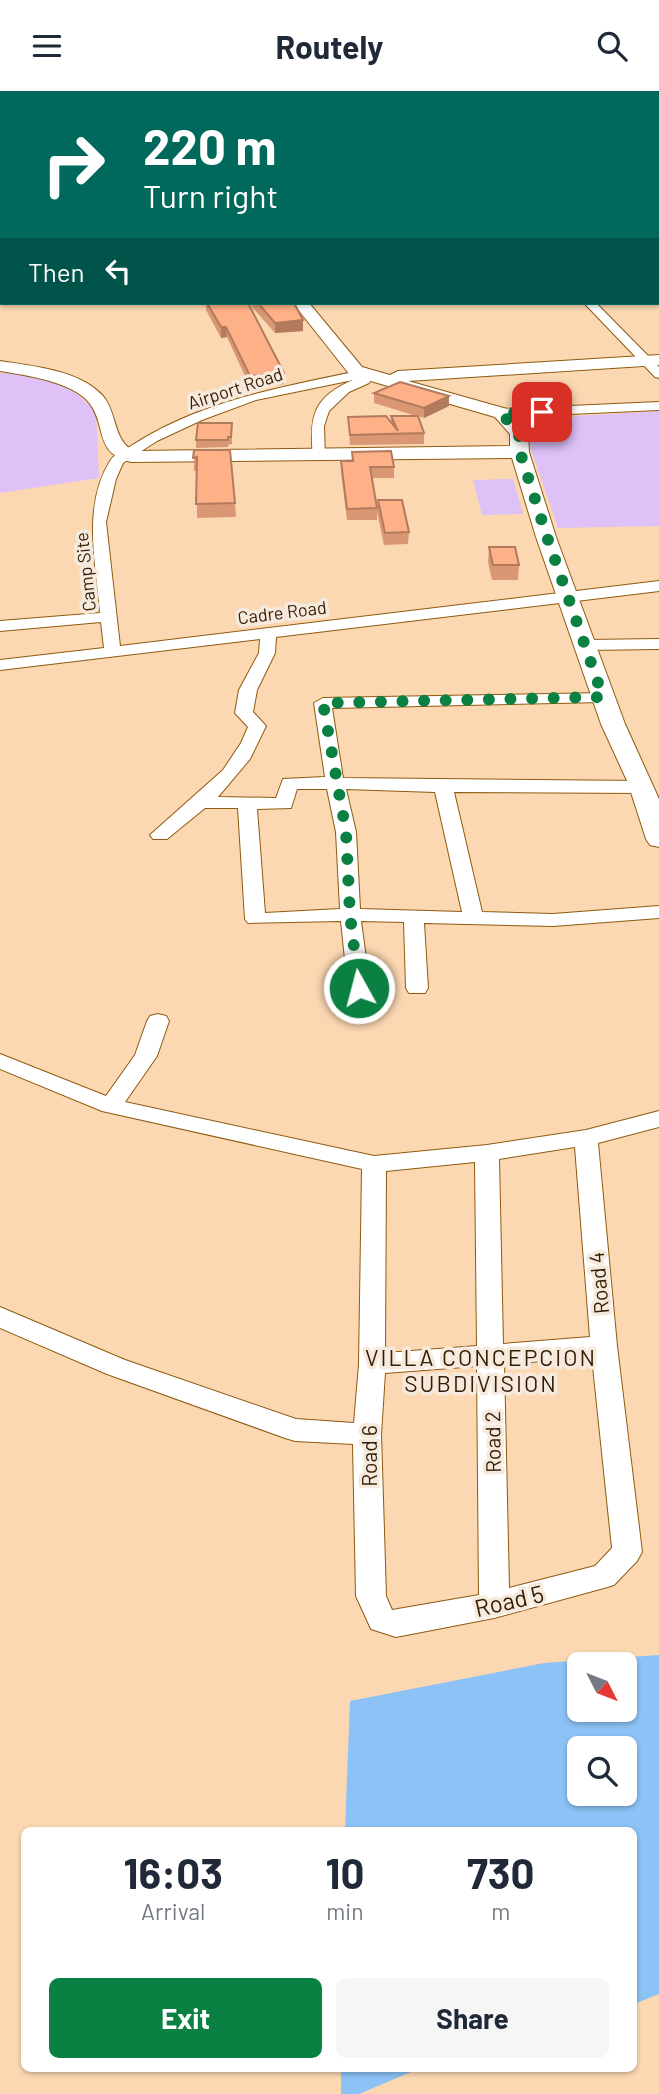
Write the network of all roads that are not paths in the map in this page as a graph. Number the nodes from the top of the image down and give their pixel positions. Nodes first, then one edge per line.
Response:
1 (303, 305) edge
2 (592, 305) edge
3 (655, 365) edge
4 (0, 366) edge
5 (359, 378) junction
6 (659, 406) edge
7 (563, 412) junction
8 (501, 413) junction
9 (526, 435) junction
10 (124, 454) junction
11 (320, 456) junction
12 (659, 576) edge
13 (659, 586) edge
14 (642, 588) junction
15 (569, 598) junction
16 (109, 617) junction
17 (0, 627) edge
18 (268, 633) junction
19 (659, 644) edge
20 (585, 645) junction
21 (113, 650) junction
22 (0, 665) edge
23 (603, 697) junction
24 (335, 783) junction
25 (443, 786) junction
26 (642, 787) junction
27 (201, 801) junction
28 (247, 803) junction
29 (160, 835) dead end
30 (659, 839) edge
31 (659, 912) edge
32 (350, 915) junction
33 (414, 915) junction
34 (473, 917) junction
35 (359, 988) dead end
36 (416, 988) dead end
37 (158, 1021) dead end
38 (0, 1061) edge
39 (110, 1106) junction
40 (659, 1119) edge
41 (586, 1138) junction
42 (487, 1153) junction
43 (374, 1164) junction
44 (0, 1317) edge
45 (604, 1346) junction
46 (491, 1356) junction
47 (372, 1364) junction
48 (366, 1434) junction
49 (626, 1552) joint
50 (494, 1605) junction
51 (382, 1620) joint

1 - 5 main road
2 - 3 street
3 - 5 main road
4 - 10 main road
5 - 8 main road
5 - 10 street, Airport Road
5 - 11 street
6 - 7 street
7 - 8 street
7 - 9 street
8 - 9 main road
9 - 11 main road
9 - 15 main road
10 - 11 main road
10 - 16 street, Camp Site
12 - 14 street
13 - 14 street
14 - 15 street
15 - 18 street, Cadre Road
15 - 20 main road
16 - 17 street
16 - 21 street, Camp Site
18 - 21 street, Cadre Road
18 - 27 street
19 - 20 street
20 - 23 main road
21 - 22 street, Cadre Road
23 - 24 street
23 - 26 main road
24 - 25 street
24 - 28 street
24 - 32 street
25 - 26 street
25 - 34 street
26 - 30 main road
27 - 28 street
27 - 29 street
28 - 32 street
31 - 34 street
32 - 33 street
32 - 35 street
33 - 34 street
33 - 36 street
37 - 39 street
38 - 39 street
39 - 43 street
40 - 41 street
41 - 42 street
41 - 45 street, Road 4
42 - 43 street
42 - 46 street, Road 2
43 - 47 street, Road 6
44 - 48 street
45 - 46 street
45 - 49 street, Road 4
46 - 47 street
46 - 50 street, Road 2
47 - 48 street, Road 6
48 - 51 street, Road 6
49 - 50 street, Road 5
50 - 51 street, Road 5

